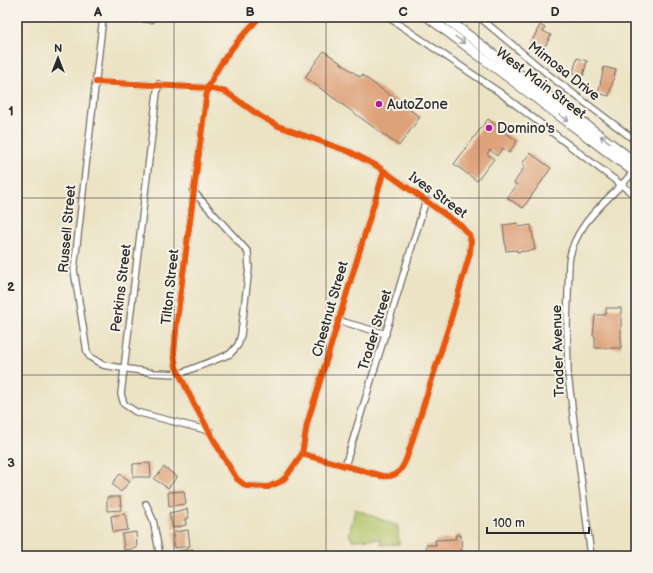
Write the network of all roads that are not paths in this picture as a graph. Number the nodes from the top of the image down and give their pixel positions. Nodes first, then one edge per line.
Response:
1 (103, 17) edge
2 (260, 17) edge
3 (388, 17) edge
4 (428, 17) edge
5 (444, 17) edge
6 (479, 17) edge
7 (96, 82) junction
8 (158, 84) junction
9 (209, 88) junction
10 (636, 141) edge
11 (635, 169) edge
12 (384, 171) junction
13 (622, 185) junction
14 (193, 191) junction
15 (636, 196) edge
16 (426, 200) junction
17 (340, 321) junction
18 (386, 334) junction
19 (124, 367) junction
20 (179, 374) junction
21 (210, 431) junction
22 (302, 454) junction
23 (345, 466) junction
24 (146, 504) dead end
25 (160, 556) edge
26 (591, 556) edge

1 - 7 street, Russell Street
2 - 9 street, Tilton Street
3 - 13 street
4 -> 11 main road, West Main Street
11 -> 5 main road, West Main Street
6 - 10 street, Mimosa Drive
7 - 8 street
7 - 19 street, Russell Street
8 - 9 street, Ives Street
8 - 19 street, Perkins Street
9 - 12 street, Ives Street
9 - 14 street, Tilton Street
11 - 13 street, Trader Avenue
12 - 16 street, Ives Street
12 - 17 street, Chestnut Street
13 - 15 street
13 - 26 street, Trader Avenue
14 - 20 street, Tilton Street
14 - 20 street
16 - 18 street, Trader Street
16 - 23 street, Ives Street
17 - 18 street
17 - 22 street, Chestnut Street
18 - 23 street, Trader Street
19 - 20 street, Russell Street
19 - 21 street, Perkins Street
20 - 21 street, Tilton Street
21 - 22 street, Tilton Street
22 - 23 street, Ives Street
24 - 25 street

